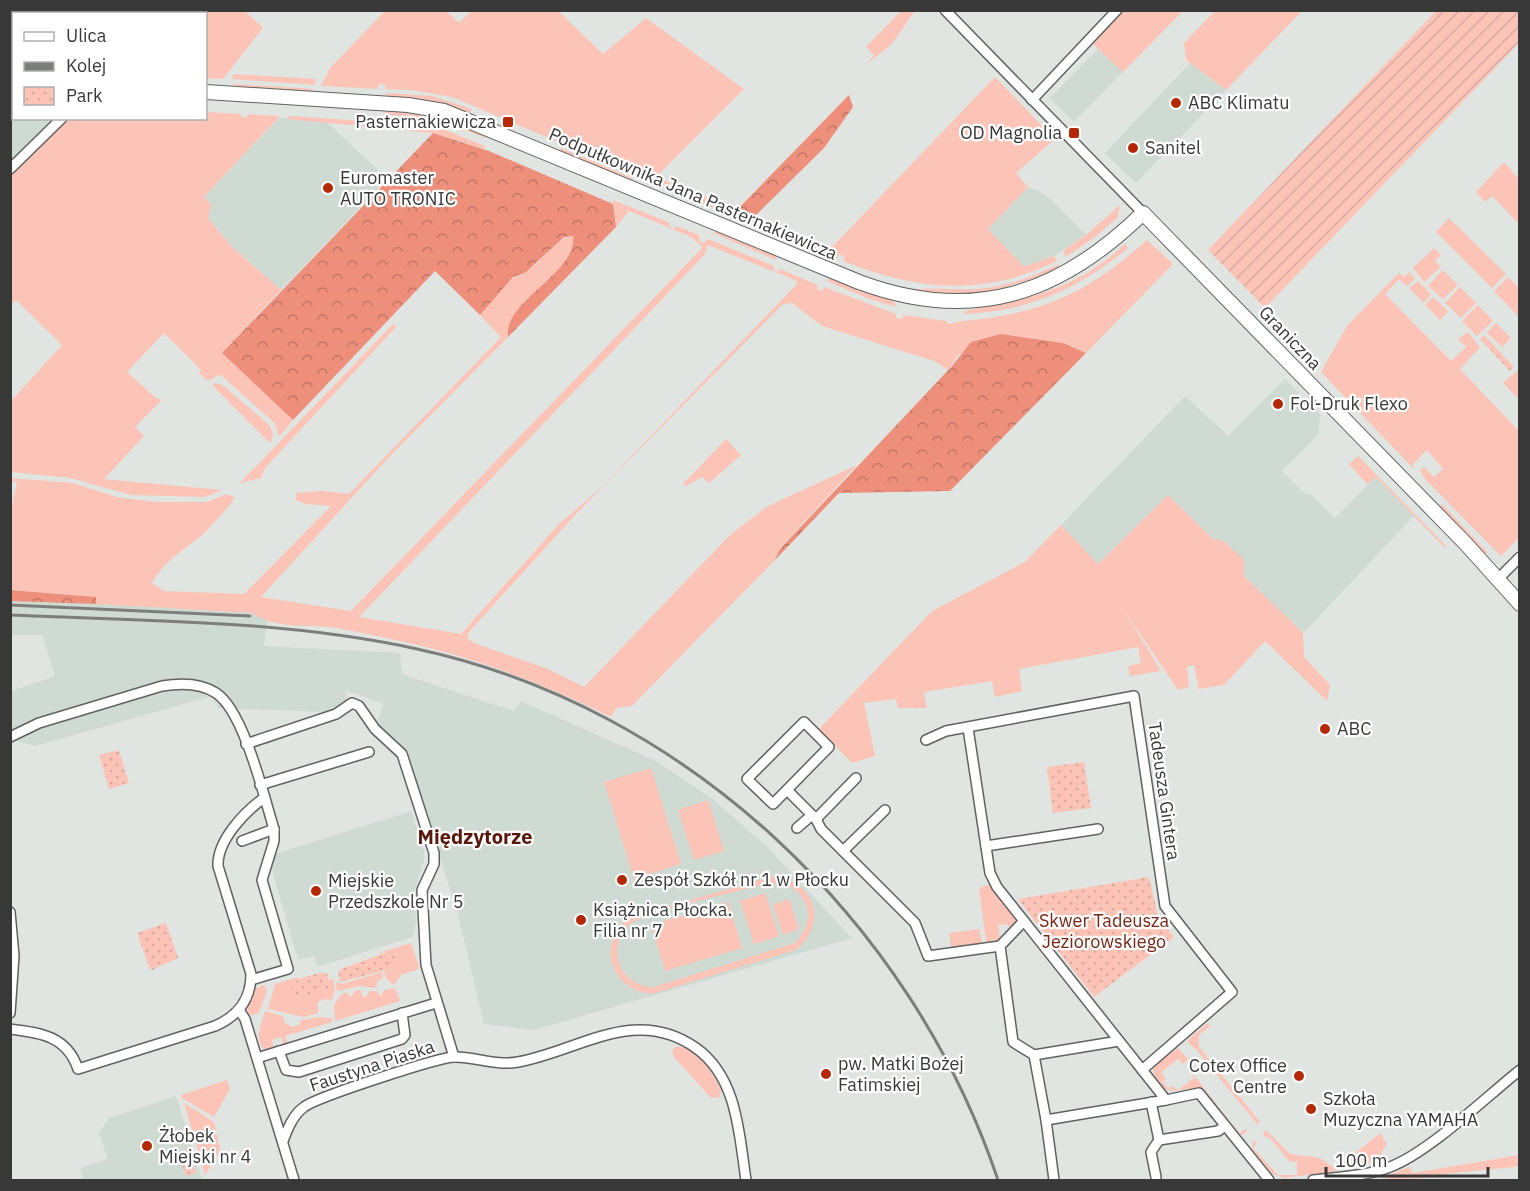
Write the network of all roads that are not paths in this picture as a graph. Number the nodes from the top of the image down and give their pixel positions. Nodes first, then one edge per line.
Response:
1 (945, 10) edge
2 (1117, 10) edge
3 (207, 92) edge
4 (1032, 100) junction
5 (60, 120) edge
6 (10, 169) edge
7 (1143, 213) junction
8 (1520, 557) edge
9 (1498, 579) junction
10 (1520, 604) edge
11 (968, 728) junction
12 (10, 737) edge
13 (926, 740) dead end
14 (246, 744) junction
15 (369, 752) dead end
16 (855, 778) dead end
17 (260, 785) junction
18 (787, 790) junction
19 (264, 798) junction
20 (885, 810) dead end
21 (814, 817) junction
22 (797, 828) dead end
23 (274, 829) junction
24 (1098, 829) dead end
25 (242, 842) dead end
26 (986, 846) junction
27 (843, 851) junction
28 (10, 912) edge
29 (1024, 921) junction
30 (1000, 946) junction
31 (251, 980) junction
32 (436, 1003) junction
33 (239, 1010) junction
34 (10, 1013) edge
35 (402, 1013) junction
36 (10, 1029) edge
37 (1119, 1041) junction
38 (279, 1051) junction
39 (1034, 1055) junction
40 (454, 1057) junction
41 (257, 1058) junction
42 (1142, 1070) junction
43 (1520, 1070) edge
44 (1166, 1100) junction
45 (1151, 1102) junction
46 (1046, 1120) junction
47 (1225, 1126) junction
48 (1159, 1140) junction
49 (283, 1141) junction
50 (1156, 1177) dead end
51 (294, 1180) edge
52 (746, 1180) edge
53 (1054, 1180) edge
54 (1269, 1180) edge
55 (1313, 1180) edge

1 - 4 street, Graniczna
2 - 4 street
3 - 7 street, Podpułkownika Jana Pasternakiewicza
4 - 7 street, Graniczna
5 - 6 street
7 - 9 street, Graniczna
8 - 9 street
9 - 10 street, Graniczna
11 - 13 street, Tadeusza Gintera
11 - 26 street
11 - 42 street, Tadeusza Gintera
12 - 14 street
14 - 17 street
14 - 32 street
15 - 17 street
16 - 21 street
17 - 19 street
18 - 18 street
18 - 21 street
19 - 23 street
19 - 31 street
20 - 27 street
21 - 22 street
21 - 27 street
23 - 25 street
23 - 31 street
24 - 26 street
26 - 29 street
27 - 30 street
28 - 34 street
29 - 30 street
29 - 37 street
30 - 39 street
31 - 33 street
32 - 35 street
32 - 40 street
33 - 36 street
33 - 41 street
35 - 38 street
35 - 38 street
37 - 39 street
37 - 42 street
38 - 41 street
39 - 46 street
40 - 49 street, Faustyna Piaska
40 - 52 street, Faustyna Piaska
41 - 49 street
42 - 44 street
43 - 55 street
44 - 45 street
44 - 47 street
45 - 46 street
45 - 48 street
46 - 53 street
47 - 48 street
47 - 54 street
48 - 50 street
49 - 51 street

